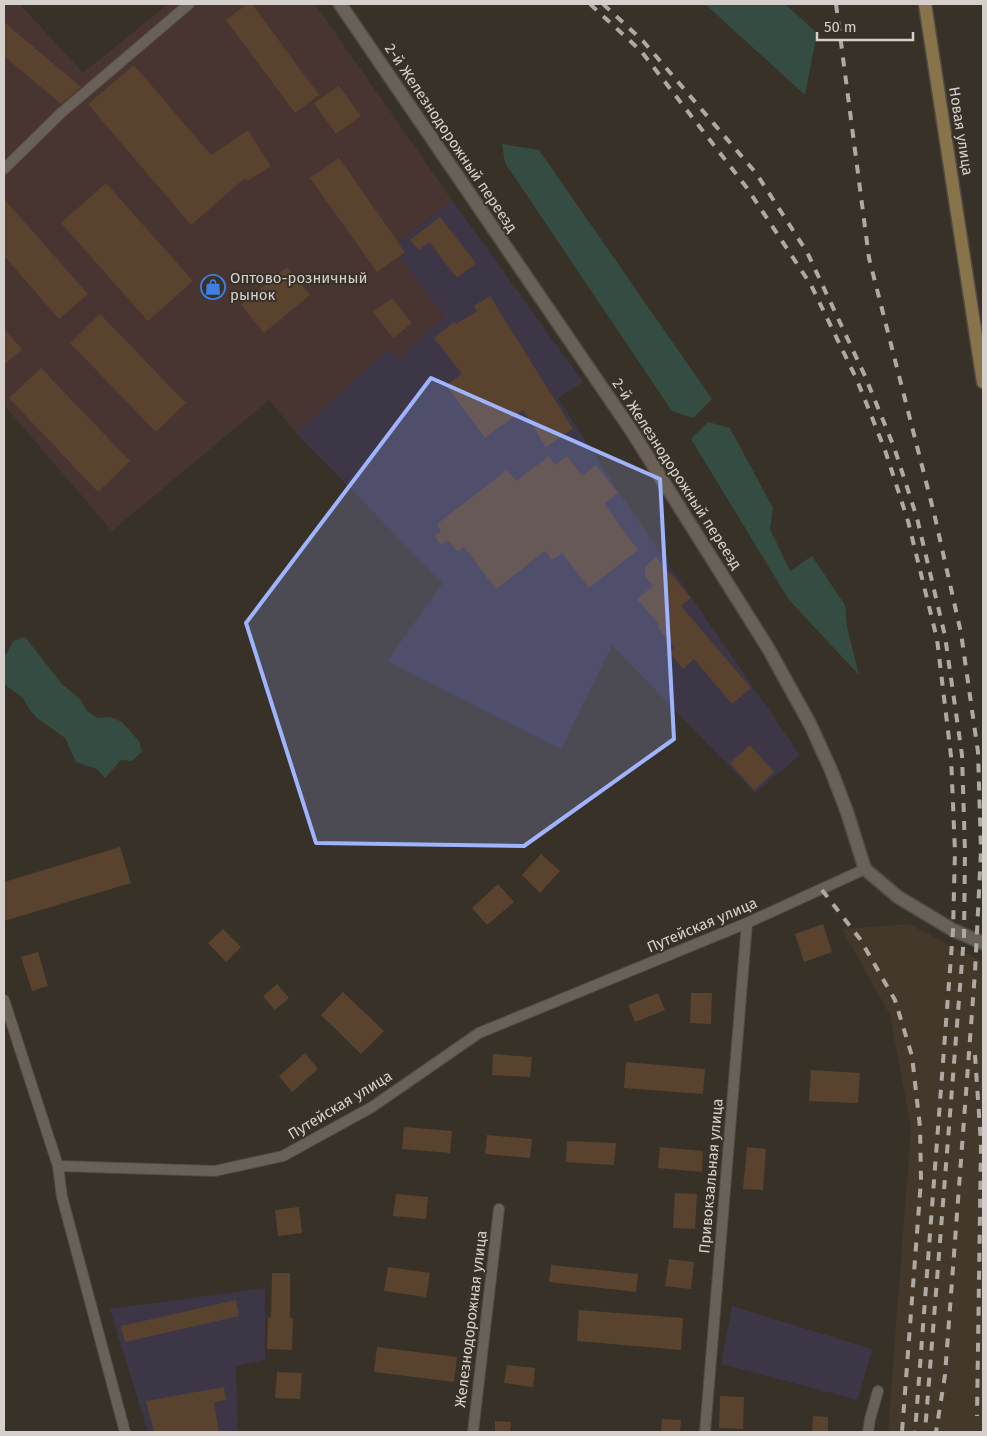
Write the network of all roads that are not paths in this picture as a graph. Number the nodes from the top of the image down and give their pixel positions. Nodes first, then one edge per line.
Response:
1 (189, 4) edge
2 (340, 4) edge
3 (925, 4) edge
4 (4, 169) edge
5 (983, 382) edge
6 (865, 869) junction
7 (747, 922) junction
8 (983, 944) edge
9 (4, 1000) edge
10 (58, 1166) junction
11 (499, 1208) dead end
12 (878, 1391) dead end
13 (125, 1432) edge
14 (473, 1432) edge
15 (705, 1432) edge
16 (868, 1432) edge

1 - 4 street
2 - 6 street, 2-й Железнодорожный переезд
3 - 5 main road, Новая улица
6 - 7 street, Путейская улица
6 - 8 street
7 - 10 street, Путейская улица
7 - 15 street, Привокзальная улица
9 - 10 street
10 - 13 street
11 - 14 street, Железнодорожная улица
12 - 16 street

